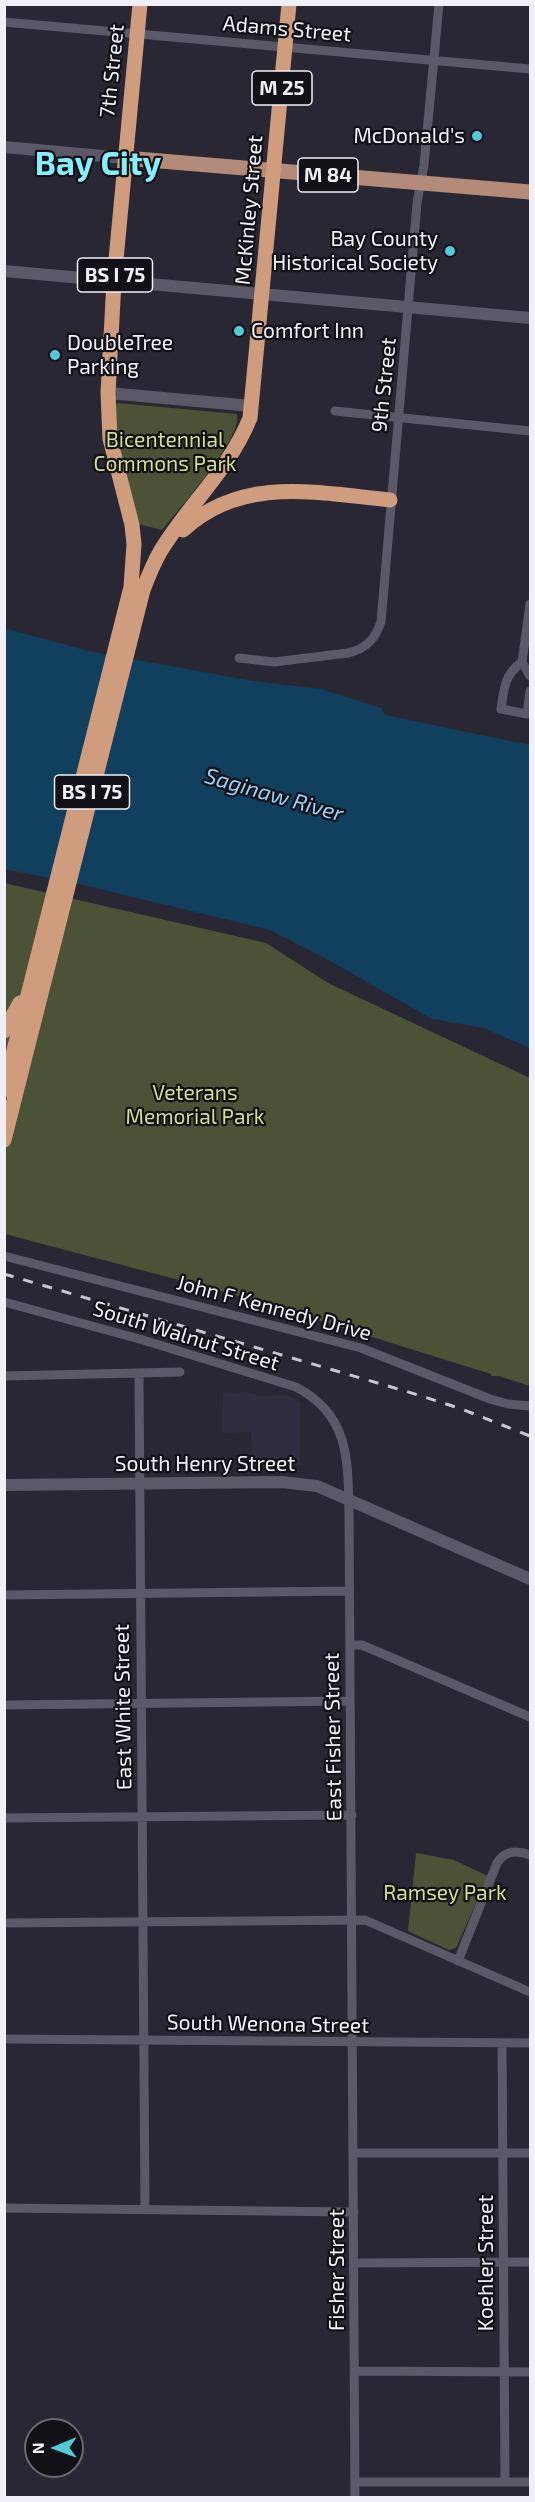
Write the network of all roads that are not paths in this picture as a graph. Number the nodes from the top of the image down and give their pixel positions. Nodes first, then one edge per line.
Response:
1 (140, 4) edge
2 (289, 4) edge
3 (439, 4) edge
4 (4, 22) edge
5 (137, 34) junction
6 (286, 48) junction
7 (435, 60) junction
8 (531, 69) edge
9 (4, 147) edge
10 (125, 158) junction
11 (275, 171) junction
12 (421, 183) junction
13 (531, 192) edge
14 (4, 271) edge
15 (114, 281) junction
16 (263, 293) junction
17 (410, 307) junction
18 (531, 318) edge
19 (108, 393) junction
20 (335, 411) dead end
21 (251, 412) junction
22 (398, 418) junction
23 (531, 431) edge
24 (390, 500) junction
25 (161, 550) junction
26 (531, 604) edge
27 (129, 620) junction
28 (239, 658) dead end
29 (522, 662) junction
30 (531, 676) edge
31 (531, 691) edge
32 (44, 961) junction
33 (30, 985) junction
34 (4, 1031) edge
35 (4, 1089) edge
36 (4, 1140) edge
37 (4, 1256) edge
38 (4, 1302) edge
39 (180, 1372) dead end
40 (139, 1374) junction
41 (4, 1376) edge
42 (531, 1406) edge
43 (340, 1431) joint
44 (140, 1484) junction
45 (4, 1485) edge
46 (349, 1500) junction
47 (531, 1579) edge
48 (349, 1592) junction
49 (140, 1593) junction
50 (4, 1595) edge
51 (351, 1645) junction
52 (350, 1701) junction
53 (141, 1704) junction
54 (4, 1706) edge
55 (531, 1717) edge
56 (352, 1815) junction
57 (142, 1816) junction
58 (4, 1818) edge
59 (531, 1855) edge
60 (353, 1921) junction
61 (143, 1922) junction
62 (4, 1923) edge
63 (458, 1961) junction
64 (531, 1992) edge
65 (4, 2039) edge
66 (143, 2040) junction
67 (353, 2043) junction
68 (502, 2043) junction
69 (531, 2043) edge
70 (354, 2153) junction
71 (504, 2153) junction
72 (531, 2153) edge
73 (4, 2208) edge
74 (144, 2209) junction
75 (354, 2212) junction
76 (503, 2262) junction
77 (531, 2262) edge
78 (355, 2263) junction
79 (355, 2371) junction
80 (504, 2372) junction
81 (531, 2372) edge
82 (355, 2482) junction
83 (505, 2482) junction
84 (531, 2482) edge
85 (355, 2498) edge

1 - 5 highway, 7th Street
2 - 6 highway, McKinley Street / M 25
3 - 7 street, 9th Street
4 - 5 street, Adams Street
5 - 6 street, Adams Street
5 - 10 highway, 7th Street
6 - 7 street, Adams Street
6 - 11 highway, McKinley Street / M 25
7 - 8 street, Adams Street
7 - 12 street, 9th Street
9 - 10 street
10 - 11 main road, M 84
10 - 15 highway, 7th Street / BS I 75
11 - 12 main road, M 84
11 - 16 highway, McKinley Street / BS I 75
12 - 13 main road, M 84
12 - 17 street, 9th Street
14 - 15 street
15 - 16 street
15 - 19 highway, 7th Street / BS I 75
16 - 17 street
16 - 21 highway, McKinley Street / BS I 75
17 - 18 street
17 - 22 street, 9th Street
19 - 21 street
19 - 27 highway, BS I 75
20 - 22 street
21 - 25 highway, BS I 75
22 - 23 street
22 - 24 street, 9th Street
24 - 25 highway
24 - 28 street, 9th Street
25 - 27 highway, BS I 75
26 - 29 street
27 - 32 highway, BS I 75
29 - 30 street
29 - 31 street
32 - 33 highway, BS I 75
32 - 36 highway, BS I 75
33 - 34 highway
33 - 35 highway, BS I 75
37 - 42 street, John F Kennedy Drive
38 - 43 street, South Walnut Street
39 - 40 street
40 - 41 street
40 - 44 street, East White Street
43 - 46 street, East Fisher Street
44 - 45 street, South Henry Street
44 - 46 street, South Henry Street
44 - 49 street, East White Street
46 - 47 street, South Henry Street
46 - 48 street, East Fisher Street
48 - 49 street
48 - 51 street, East Fisher Street
49 - 50 street
49 - 53 street, East White Street
51 - 52 street, East Fisher Street
51 - 55 street
52 - 53 street
52 - 56 street, East Fisher Street
53 - 54 street
53 - 57 street, East White Street
56 - 57 street
56 - 60 street, East Fisher Street
57 - 58 street
57 - 61 street, East White Street
59 - 63 street
60 - 61 street
60 - 63 street
60 - 67 street, East Fisher Street
61 - 62 street
61 - 66 street, East White Street
63 - 64 street
65 - 66 street, South Wenona Street
66 - 67 street, South Wenona Street
66 - 74 street, East White Street
67 - 68 street, South Wenona Street
67 - 70 street, Fisher Street
68 - 69 street, South Wenona Street
68 - 71 street, Koehler Street
70 - 71 street
70 - 75 street, Fisher Street
71 - 72 street
71 - 76 street, Koehler Street
73 - 74 street
74 - 75 street
75 - 78 street, Fisher Street
76 - 77 street
76 - 78 street
76 - 80 street, Koehler Street
78 - 79 street, Fisher Street
79 - 80 street
79 - 82 street, Fisher Street
80 - 81 street
80 - 83 street, Koehler Street
82 - 83 street
82 - 85 street, Fisher Street
83 - 84 street

